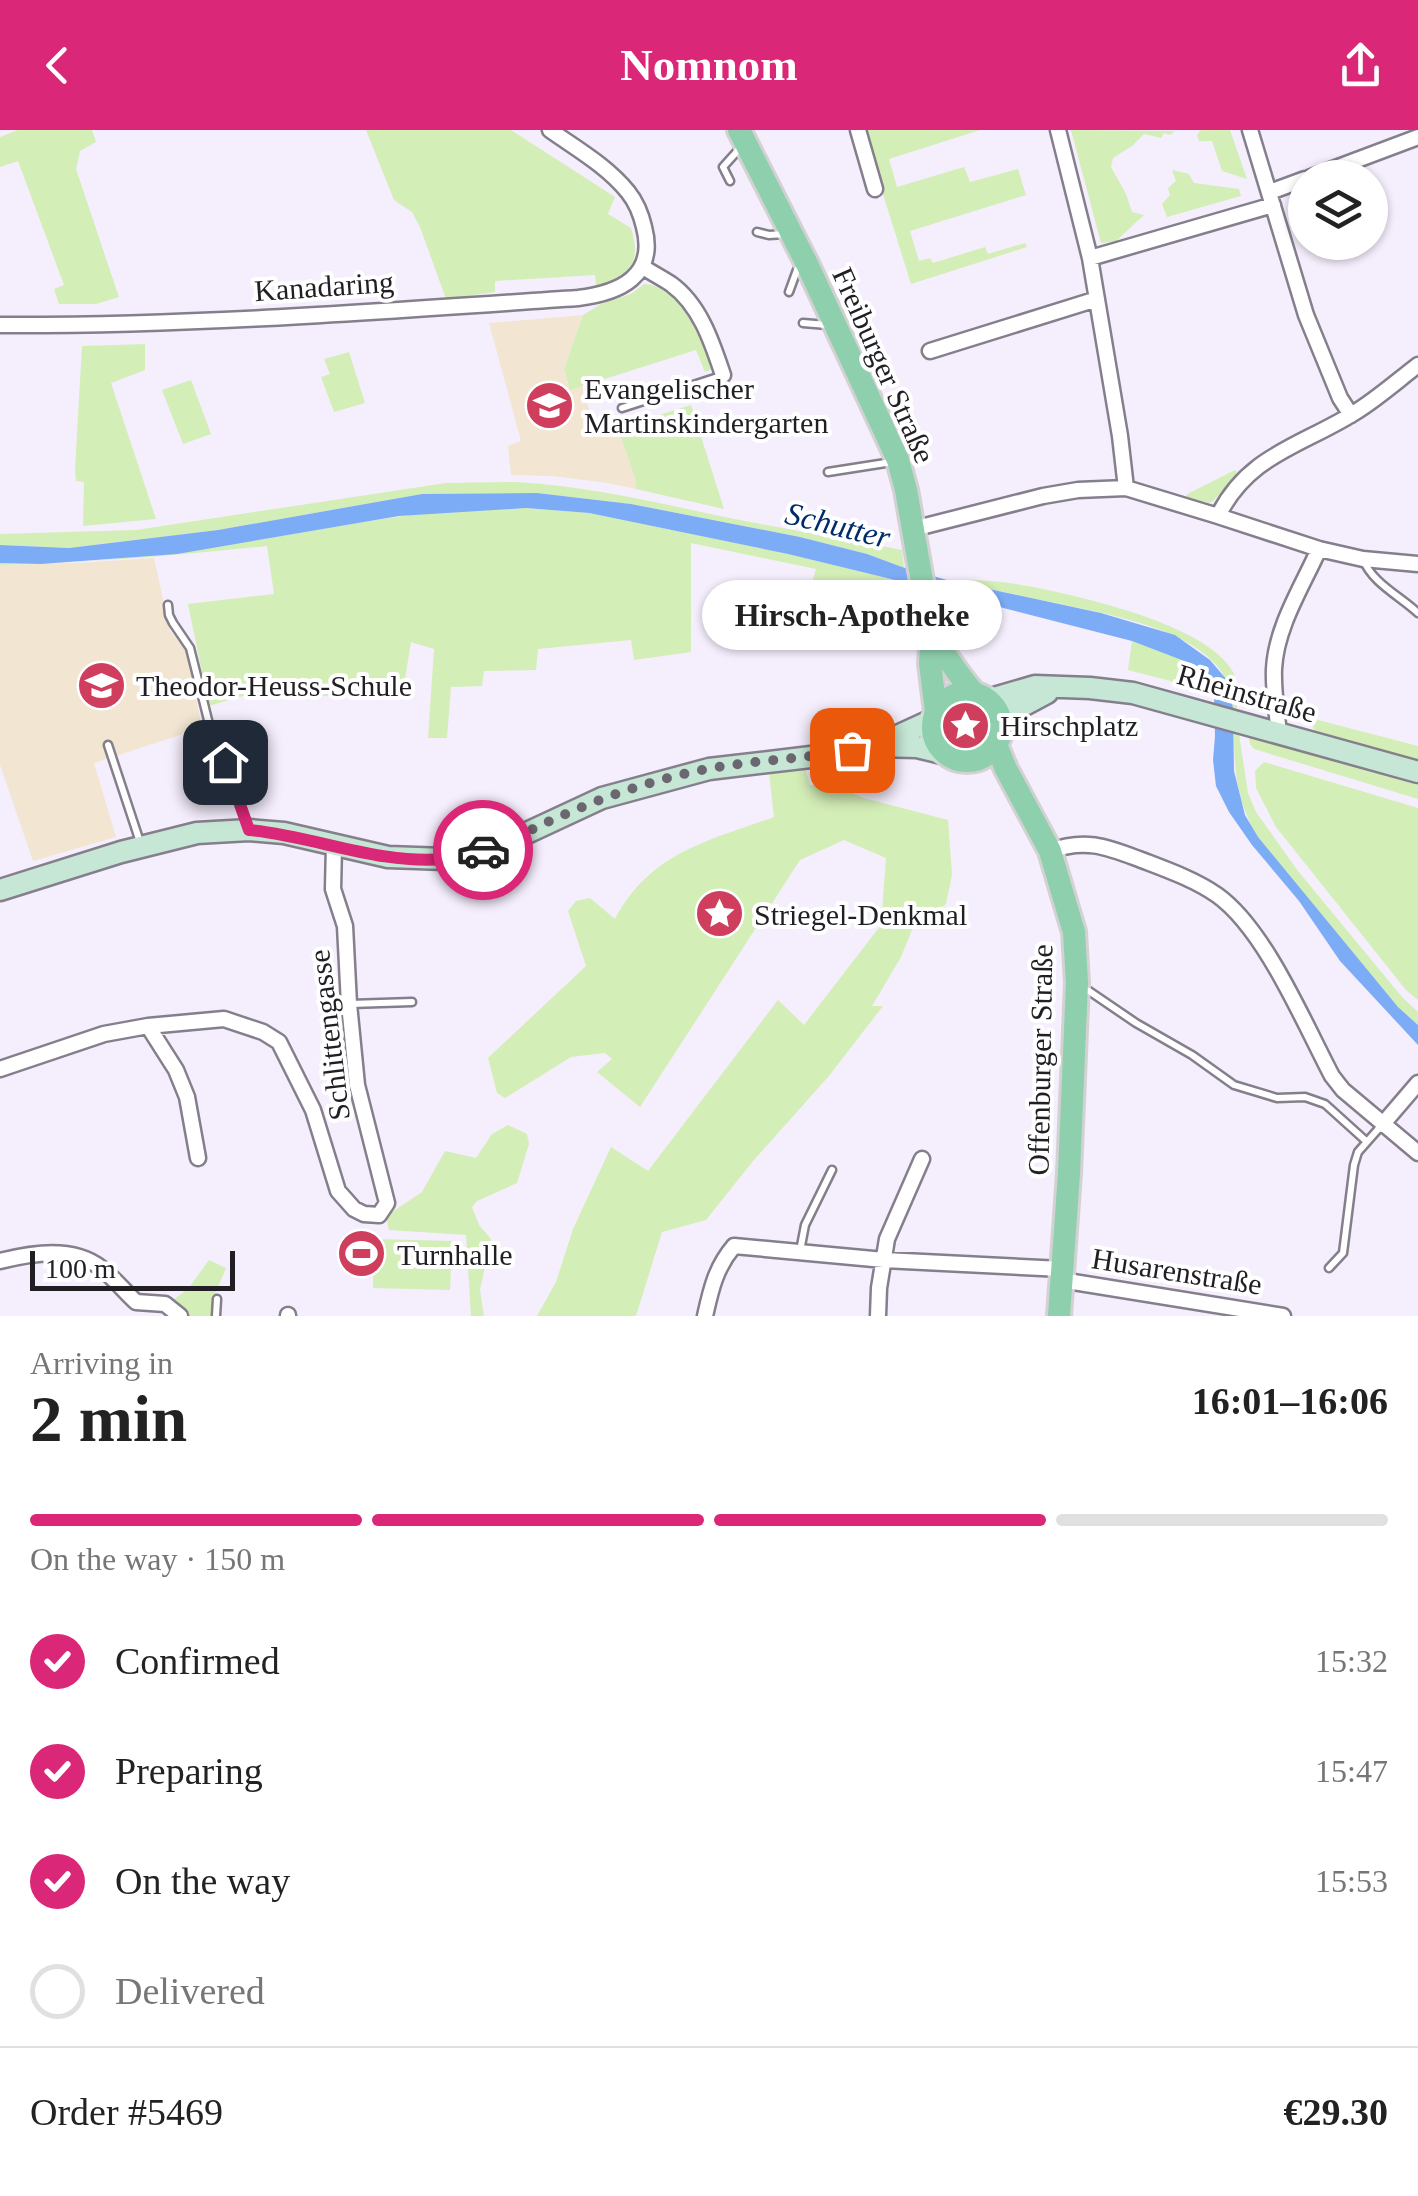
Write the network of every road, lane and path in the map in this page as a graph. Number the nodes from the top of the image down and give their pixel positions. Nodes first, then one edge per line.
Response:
1 (550, 130) edge
2 (858, 130) edge
3 (1058, 130) edge
4 (1250, 130) edge
5 (742, 136) edge
6 (1418, 138) edge
7 (1357, 160) edge
8 (730, 180) dead end
9 (875, 188) dead end
10 (1288, 189) edge
11 (1271, 198) junction
12 (757, 232) dead end
13 (792, 234) junction
14 (1090, 258) junction
15 (807, 264) junction
16 (643, 268) junction
17 (789, 292) dead end
18 (1097, 299) junction
19 (803, 323) dead end
20 (836, 324) junction
21 (0, 325) edge
22 (930, 350) dead end
23 (1418, 365) edge
24 (723, 375) joint
25 (622, 408) dead end
26 (1351, 415) junction
27 (898, 460) junction
28 (828, 472) dead end
29 (1126, 488) junction
30 (1218, 516) junction
31 (912, 529) junction
32 (1319, 549) junction
33 (1363, 559) junction
34 (1418, 564) edge
35 (168, 605) dead end
36 (1418, 613) edge
37 (890, 622) dead end
38 (929, 626) junction
39 (974, 632) dead end
40 (1057, 688) junction
41 (981, 697) junction
42 (935, 716) junction
43 (1279, 734) junction
44 (998, 736) junction
45 (108, 744) dead end
46 (875, 746) junction
47 (946, 754) junction
48 (971, 760) junction
49 (1418, 772) edge
50 (1030, 814) junction
51 (249, 830) junction
52 (142, 846) junction
53 (334, 846) junction
54 (1050, 851) junction
55 (0, 890) edge
56 (1089, 991) dead end
57 (412, 1002) dead end
58 (348, 1004) junction
59 (148, 1026) junction
60 (0, 1068) edge
61 (1418, 1083) edge
62 (1382, 1125) junction
63 (1366, 1141) junction
64 (1418, 1153) edge
65 (198, 1158) dead end
66 (922, 1159) dead end
67 (832, 1170) dead end
68 (800, 1251) junction
69 (884, 1260) junction
70 (0, 1261) edge
71 (1328, 1268) dead end
72 (1062, 1274) junction
73 (217, 1300) dead end
74 (180, 1316) edge
75 (216, 1316) edge
76 (705, 1316) edge
77 (878, 1316) edge
78 (1059, 1316) edge
79 (1283, 1316) edge

1 - 16 street
2 - 9 street
3 - 14 street
4 - 11 street
5 - 8 lane
5 - 13 main road, Freiburger Straße
6 - 7 street
10 - 11 street
11 - 14 street
11 - 26 street
12 - 13 lane
13 - 15 main road, Freiburger Straße
14 - 18 street
15 - 17 lane
15 - 20 main road, Freiburger Straße
16 - 21 street, Kanadaring
16 - 24 street
18 - 22 street
18 - 29 street
19 - 20 lane
20 - 27 main road, Freiburger Straße
23 - 26 street
24 - 25 lane
26 - 30 street
27 - 28 lane
27 - 31 main road, Freiburger Straße
29 - 30 street
29 - 31 street
30 - 32 street
31 - 38 main road, Freiburger Straße
32 - 33 street
32 - 43 street
33 - 34 street
33 - 36 lane
35 - 51 lane
37 - 38 lane
38 - 39 lane
38 - 41 main road, Freiburger Straße
38 - 42 main road, Freiburger Straße
40 - 41 street, Rheinstraße
40 - 43 street, Rheinstraße
40 - 44 street
41 - 42 main road
41 - 44 main road
42 - 46 street
42 - 47 main road
43 - 49 street, Rheinstraße
44 - 48 main road
44 - 50 main road, Offenburger Straße
45 - 52 lane
46 - 47 street
46 - 53 street
47 - 48 main road
48 - 50 main road, Offenburger Straße
50 - 54 main road, Offenburger Straße
51 - 52 street
51 - 53 street
52 - 55 street
53 - 58 street, Schlittengasse
54 - 62 street
54 - 72 main road, Offenburger Straße
56 - 63 lane
57 - 58 lane
58 - 59 street, Schlittengasse
59 - 60 street
59 - 65 street
61 - 62 street
62 - 63 lane
62 - 64 street
63 - 71 lane
66 - 69 street
67 - 68 lane
68 - 69 street, Husarenstraße
68 - 76 street, Husarenstraße
69 - 72 street, Husarenstraße
69 - 77 street
70 - 74 street
72 - 78 main road, Offenburger Straße
72 - 79 street, Husarenstraße
73 - 75 lane

